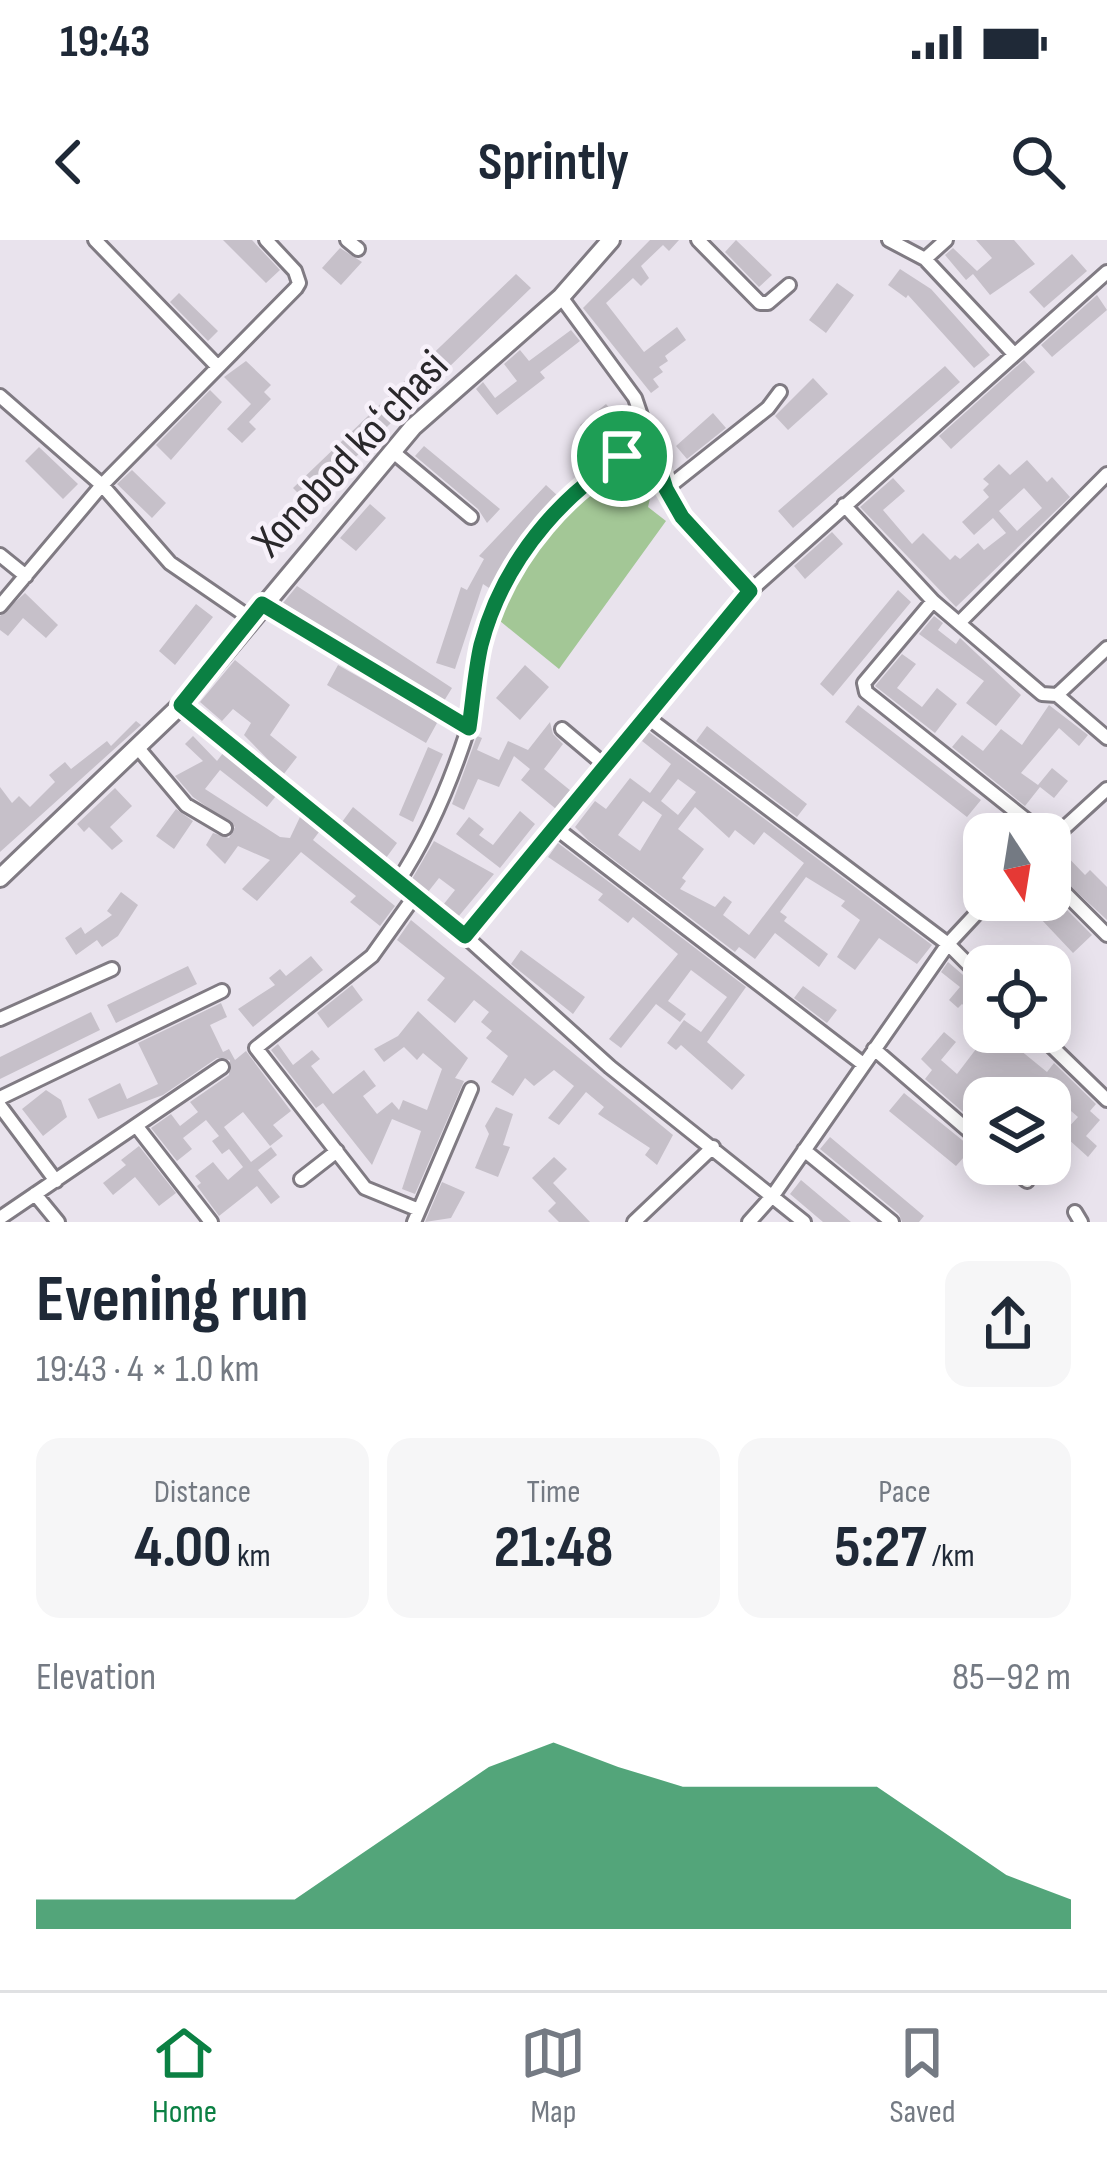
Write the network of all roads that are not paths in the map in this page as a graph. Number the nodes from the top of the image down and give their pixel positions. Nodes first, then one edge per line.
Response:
1 (95, 240) edge
2 (266, 240) edge
3 (610, 240) edge
4 (698, 240) edge
5 (890, 240) edge
6 (946, 240) edge
7 (925, 259) junction
8 (1107, 272) edge
9 (789, 285) dead end
10 (561, 297) junction
11 (1014, 354) junction
12 (218, 367) junction
13 (780, 392) dead end
14 (0, 396) edge
15 (652, 443) junction
16 (392, 451) junction
17 (1107, 474) edge
18 (103, 485) junction
19 (666, 489) junction
20 (844, 505) junction
21 (471, 518) dead end
22 (0, 555) edge
23 (26, 576) junction
24 (750, 591) junction
25 (933, 602) junction
26 (0, 606) edge
27 (256, 611) junction
28 (960, 622) junction
29 (1107, 648) edge
30 (1057, 695) junction
31 (181, 705) junction
32 (648, 718) junction
33 (469, 728) junction
34 (562, 729) dead end
35 (1107, 738) edge
36 (138, 748) junction
37 (607, 767) junction
38 (1107, 789) edge
39 (1017, 813) edge
40 (1071, 820) edge
41 (225, 829) dead end
42 (557, 829) junction
43 (0, 878) edge
44 (397, 883) junction
45 (415, 898) junction
46 (1071, 899) edge
47 (969, 921) edge
48 (1107, 935) edge
49 (465, 936) junction
50 (948, 944) junction
51 (963, 959) edge
52 (112, 969) dead end
53 (222, 992) dead end
54 (0, 1019) edge
55 (874, 1049) junction
56 (1059, 1053) edge
57 (863, 1064) junction
58 (222, 1066) dead end
59 (471, 1089) dead end
60 (1107, 1100) edge
61 (0, 1102) edge
62 (963, 1126) edge
63 (137, 1128) junction
64 (713, 1147) junction
65 (804, 1150) junction
66 (337, 1151) junction
67 (301, 1179) dead end
68 (56, 1180) junction
69 (35, 1194) junction
70 (774, 1194) junction
71 (417, 1216) edge
72 (0, 1219) edge
73 (58, 1222) edge
74 (211, 1222) edge
75 (634, 1222) edge
76 (749, 1222) edge
77 (804, 1222) edge
78 (892, 1222) edge

1 - 12 street
2 - 12 street
3 - 10 main road, Xonobod koʻchasi
4 - 9 street
5 - 7 street
6 - 7 street
7 - 11 street
8 - 11 street
10 - 15 street
10 - 16 main road, Xonobod koʻchasi
11 - 20 street
12 - 18 street
13 - 19 street
14 - 18 street
15 - 19 street
15 - 33 street
16 - 21 street
16 - 27 main road, Xonobod koʻchasi
17 - 28 street
18 - 23 street
18 - 27 street
19 - 24 street
20 - 24 street
20 - 25 street
22 - 23 street
23 - 26 street
24 - 32 street
25 - 28 street
25 - 39 street
27 - 31 main road, Xonobod koʻchasi
27 - 33 street
28 - 30 street
29 - 30 street
30 - 35 street
31 - 36 main road, Xonobod koʻchasi
31 - 44 street
32 - 37 street
32 - 50 street
33 - 44 street
34 - 37 street
36 - 41 street
36 - 43 main road, Xonobod koʻchasi
37 - 42 street
38 - 40 street
42 - 49 street
42 - 57 street
44 - 45 street
45 - 49 street
45 - 66 street
46 - 48 street
47 - 50 street
49 - 64 street
50 - 51 street
50 - 55 street
52 - 54 street
53 - 61 street
55 - 57 street
55 - 62 street
56 - 60 street
57 - 65 street
58 - 63 street
59 - 71 street
61 - 68 street
63 - 68 street
63 - 74 street
64 - 70 street
64 - 75 street
65 - 70 street
65 - 78 street
66 - 67 street
66 - 71 street
68 - 69 street
69 - 72 street
69 - 73 street
70 - 76 street
70 - 77 street

